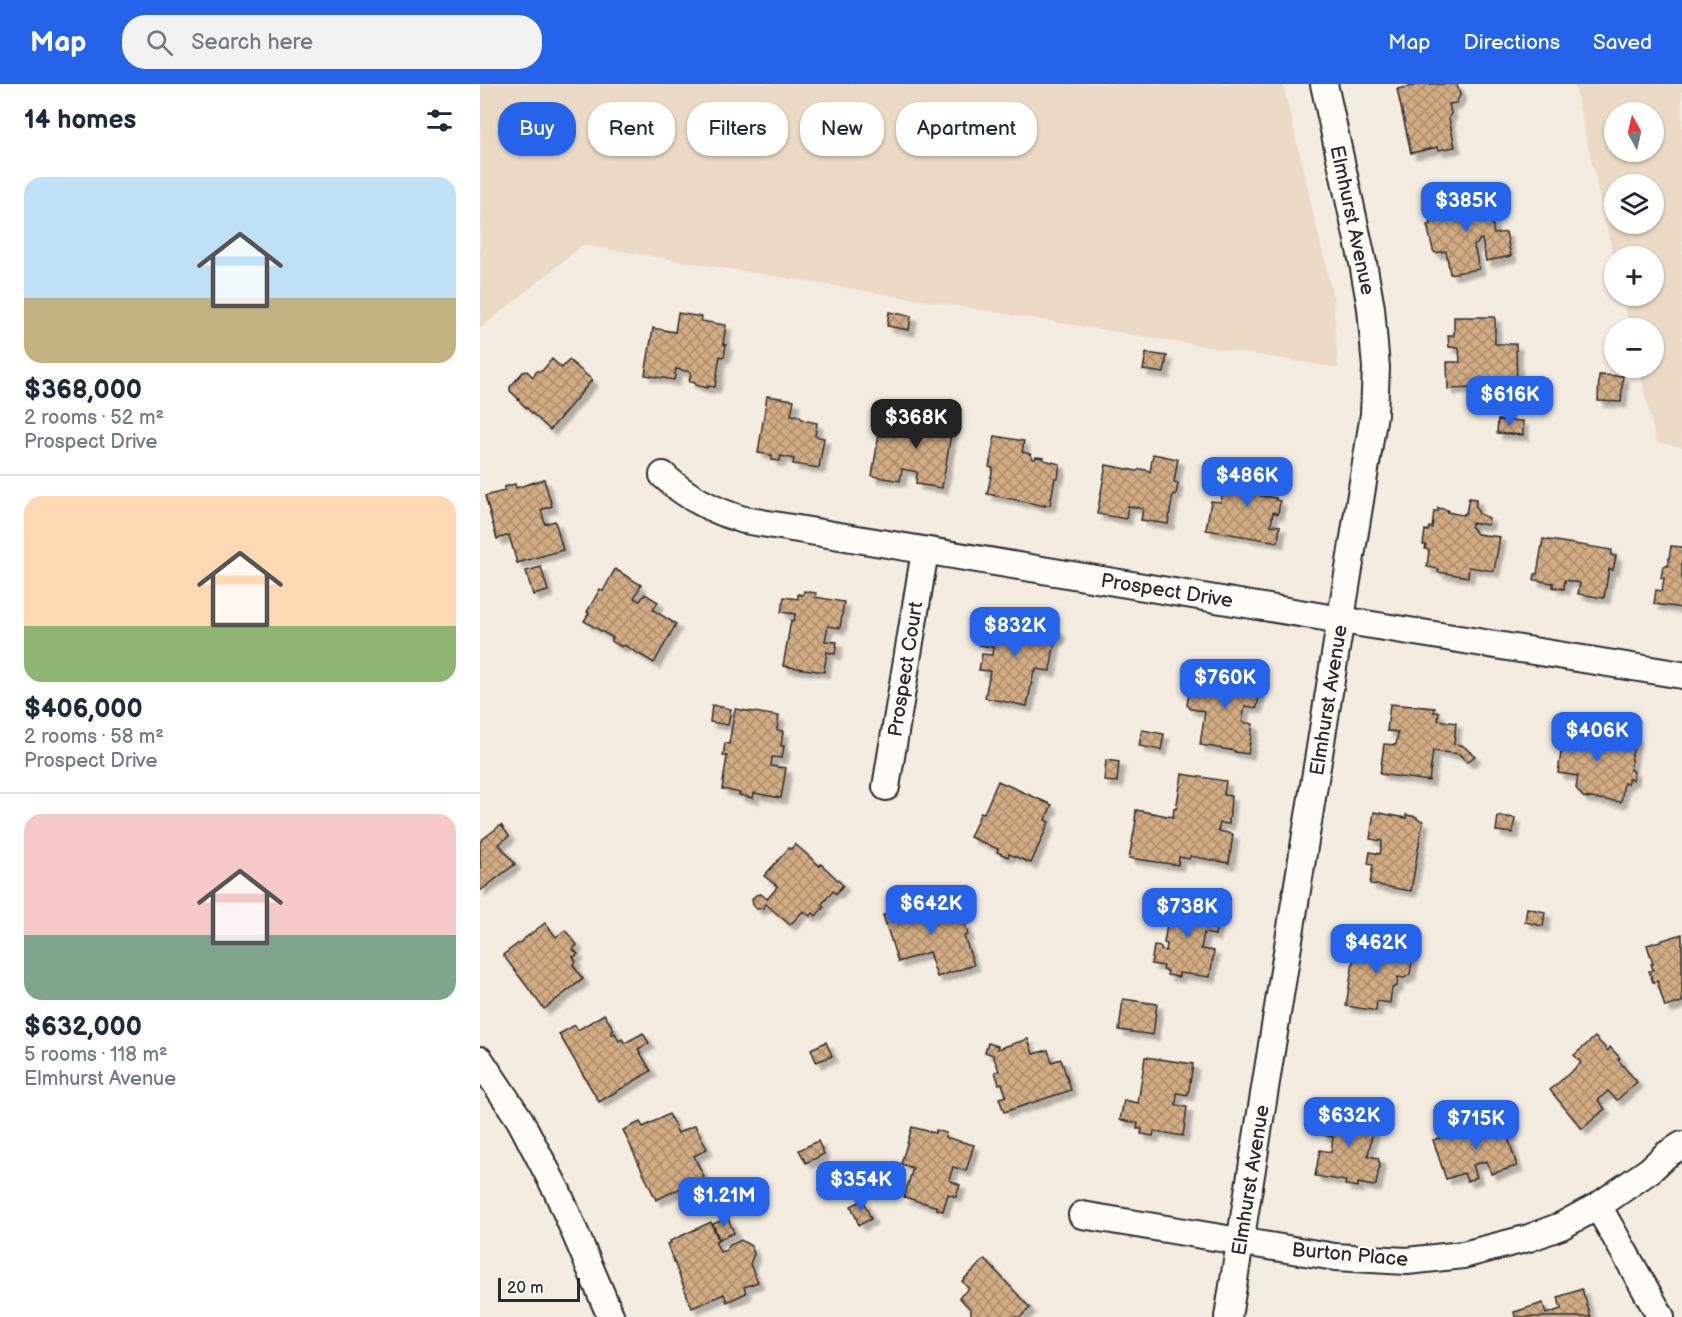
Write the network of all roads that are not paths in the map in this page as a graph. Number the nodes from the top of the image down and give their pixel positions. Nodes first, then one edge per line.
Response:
1 (1324, 84) edge
2 (663, 475) dead end
3 (925, 551) junction
4 (1341, 620) junction
5 (1682, 675) edge
6 (886, 787) dead end
7 (480, 1060) edge
8 (1682, 1145) edge
9 (1598, 1206) junction
10 (1082, 1215) dead end
11 (1240, 1242) junction
12 (611, 1317) edge
13 (1228, 1317) edge
14 (1661, 1317) edge

1 - 4 street, Elmhurst Avenue
2 - 3 street, Prospect Drive
3 - 4 street, Prospect Drive
3 - 6 street, Prospect Court
4 - 5 street, Prospect Drive
4 - 11 street, Elmhurst Avenue
7 - 12 street
8 - 9 street, Burton Place
9 - 11 street, Burton Place
9 - 14 street
10 - 11 street, Burton Place
11 - 13 street, Elmhurst Avenue

